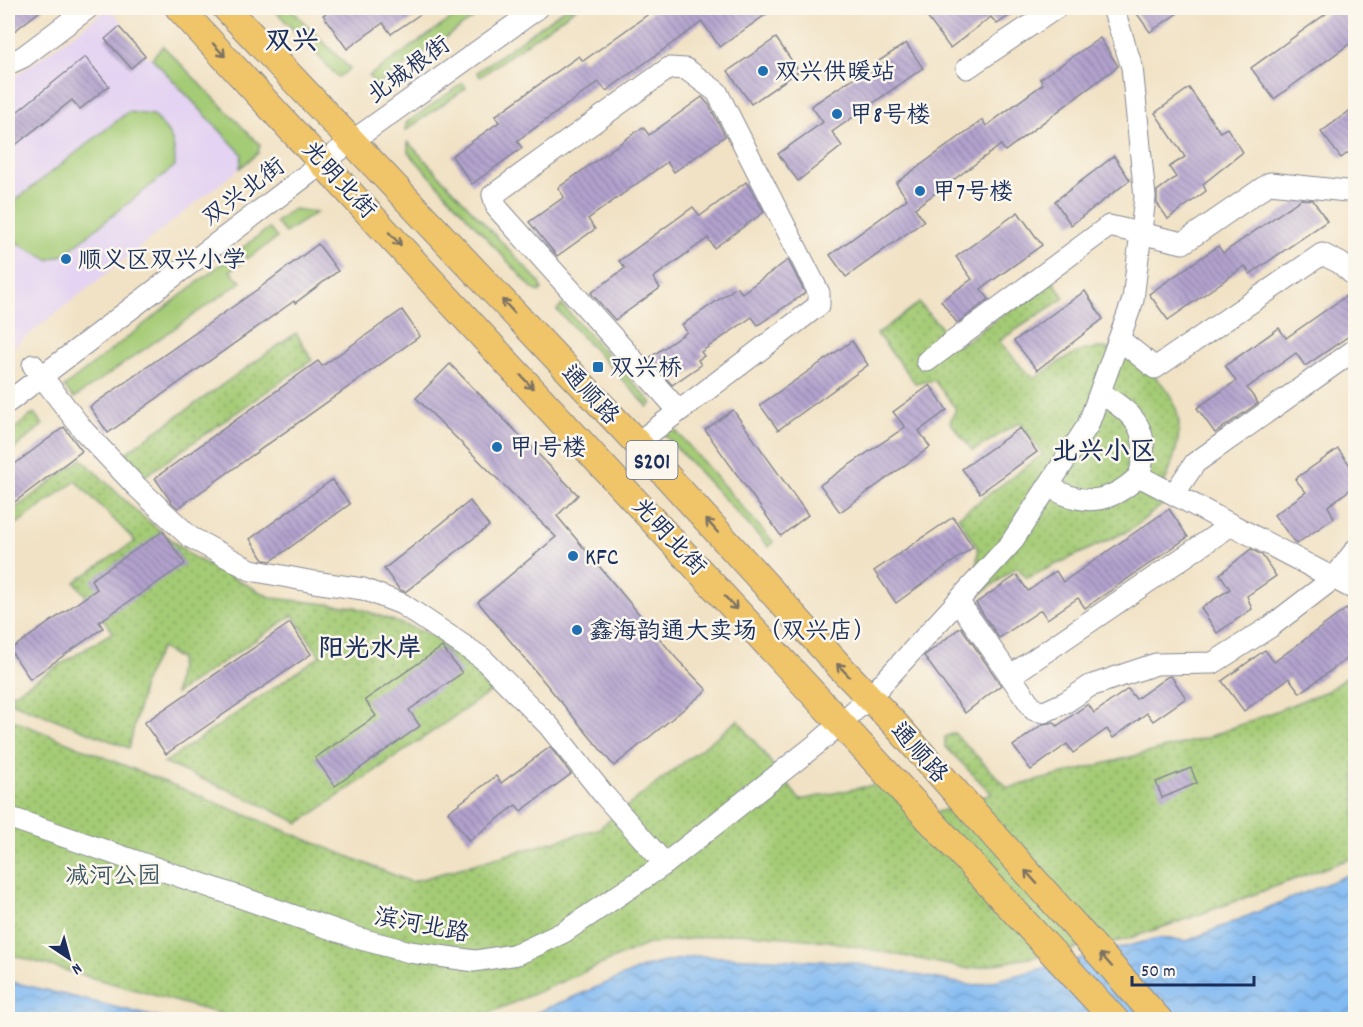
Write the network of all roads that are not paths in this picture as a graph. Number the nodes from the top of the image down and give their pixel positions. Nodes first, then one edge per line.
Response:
1 (88, 8) edge
2 (179, 8) edge
3 (226, 8) edge
4 (519, 8) edge
5 (537, 8) edge
6 (1056, 8) edge
7 (1113, 8) edge
8 (8, 64) edge
9 (967, 68) dead end
10 (334, 147) junction
11 (1356, 192) edge
12 (1141, 233) junction
13 (1356, 276) edge
14 (1119, 339) junction
15 (1356, 349) edge
16 (927, 361) dead end
17 (37, 370) junction
18 (8, 385) edge
19 (1101, 393) junction
20 (8, 402) edge
21 (679, 411) junction
22 (637, 443) junction
23 (1139, 476) junction
24 (1048, 486) junction
25 (1174, 494) junction
26 (1231, 525) junction
27 (1356, 549) edge
28 (1334, 578) junction
29 (1356, 590) edge
30 (958, 601) junction
31 (1010, 676) junction
32 (870, 696) junction
33 (841, 722) junction
34 (8, 817) edge
35 (665, 864) junction
36 (1115, 1020) edge
37 (1160, 1020) edge

1 - 8 street
2 -> 10 main road, 光明北街 / S201
3 - 10 main road, 通顺路 / S201
4 - 10 street, 北城根街
5 - 10 street, 北城根街
6 - 9 street
7 - 12 street, 滨河北路
10 - 17 street, 双兴北街
22 -> 10 main road, 通顺路 / S201
10 -> 33 main road, 光明北街 / S201
11 - 12 street
12 - 14 street, 滨河北路
12 - 16 street
13 - 14 street
14 - 19 street, 滨河北路
15 - 25 street
17 - 18 street, 双兴北街
17 - 20 street, 双兴北街
17 - 35 street
19 - 23 street
19 - 24 street, 滨河北路
21 - 21 street
21 - 22 street
32 -> 22 main road, 通顺路 / S201
23 - 24 street
23 - 25 street
24 - 30 street, 滨河北路
25 - 26 street
26 - 28 street
26 - 31 street
27 - 28 street
28 - 29 street
28 - 31 street
30 - 31 street
30 - 32 street, 滨河北路
32 - 33 street, 滨河北路
37 -> 32 main road, 通顺路 / S201
33 - 35 street, 滨河北路
33 - 36 main road, 光明北街 / S201
34 - 35 street, 滨河北路

